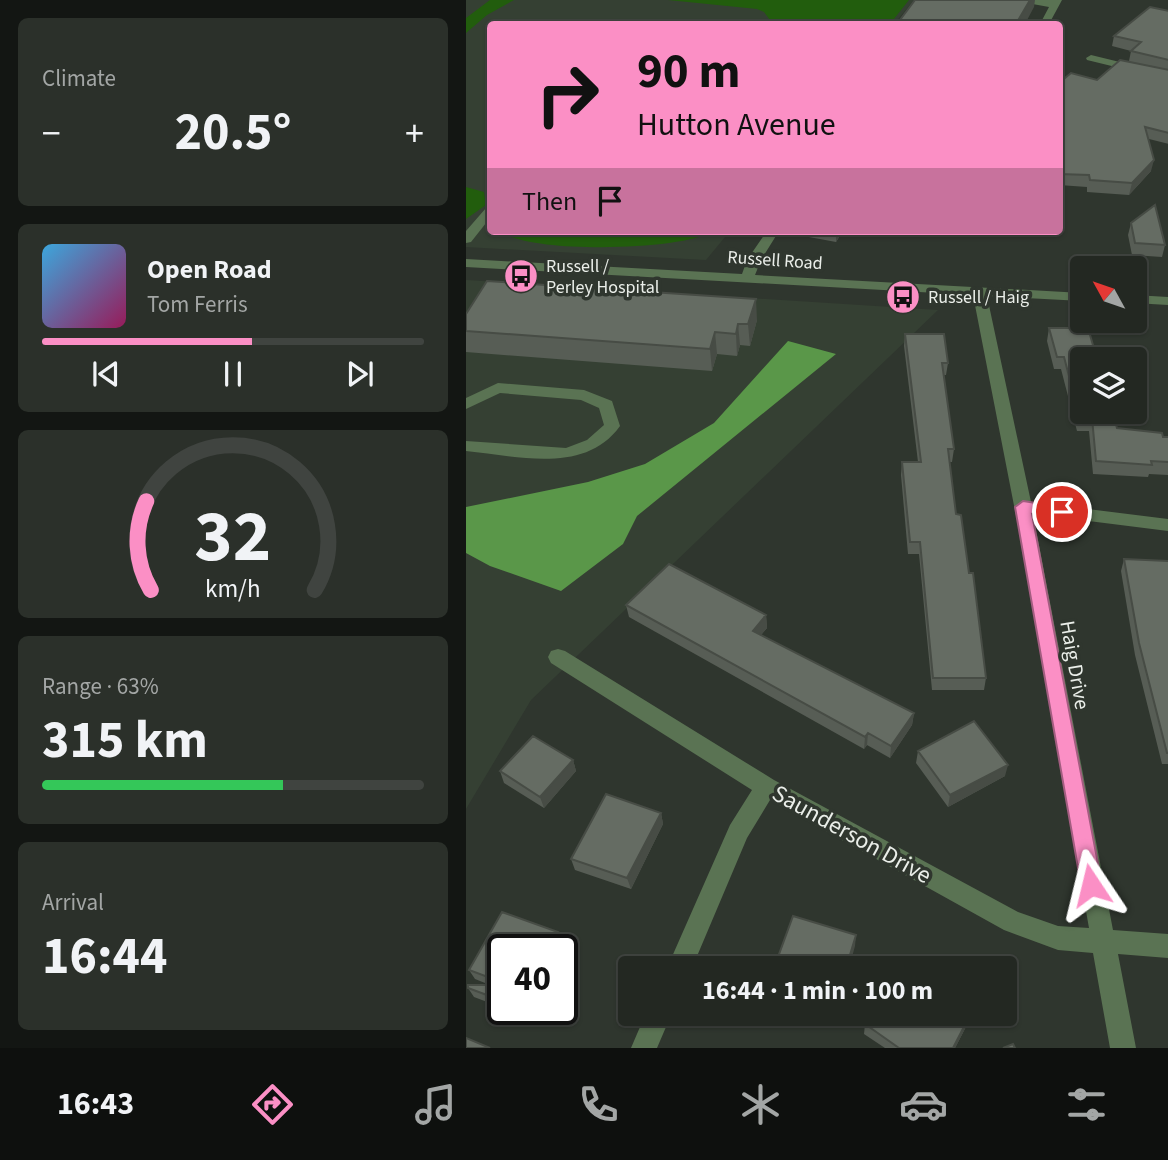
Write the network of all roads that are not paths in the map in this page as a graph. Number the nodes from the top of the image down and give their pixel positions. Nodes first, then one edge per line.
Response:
1 (1015, 0) edge
2 (1056, 2) edge
3 (1046, 21) edge
4 (1091, 58) dead end
5 (1168, 77) edge
6 (487, 214) edge
7 (770, 235) edge
8 (466, 239) edge
9 (473, 263) edge
10 (466, 277) edge
11 (748, 277) junction
12 (979, 292) junction
13 (1070, 296) edge
14 (1147, 300) edge
15 (1168, 301) edge
16 (466, 404) edge
17 (466, 446) edge
18 (1023, 507) junction
19 (1168, 524) edge
20 (558, 657) dead end
21 (766, 787) junction
22 (1103, 944) junction
23 (1168, 946) edge
24 (684, 956) edge
25 (653, 1026) edge
26 (644, 1048) edge
27 (1123, 1048) edge

1 - 2 street
2 - 3 street
4 - 5 street
6 - 8 street
7 - 11 street
9 - 10 street
9 - 11 street, Russell Road
11 - 12 street, Russell Road
12 - 13 street, Russell Road
12 - 18 street, Haig Drive
14 - 15 street
16 - 17 street
18 - 19 street
18 - 22 street, Haig Drive
20 - 21 street, Saunderson Drive
21 - 22 street, Saunderson Drive
21 - 24 street
22 - 23 street, Saunderson Drive
22 - 27 street, Haig Drive
25 - 26 street

